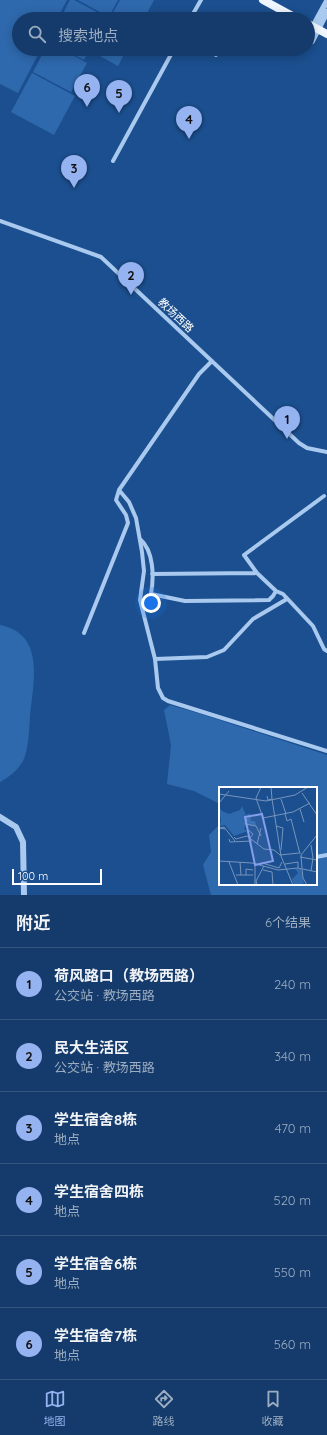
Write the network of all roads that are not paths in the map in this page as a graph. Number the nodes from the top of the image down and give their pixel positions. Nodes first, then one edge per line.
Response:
1 (194, 0) edge
2 (263, 0) edge
3 (200, 1) edge
4 (327, 1) edge
5 (194, 12) edge
6 (288, 12) edge
7 (327, 12) edge
8 (315, 23) edge
9 (315, 25) edge
10 (315, 28) edge
11 (327, 34) edge
12 (170, 56) edge
13 (113, 162) dead end
14 (0, 221) edge
15 (212, 361) junction
16 (327, 452) edge
17 (119, 490) junction
18 (324, 496) dead end
19 (139, 539) junction
20 (257, 573) junction
21 (152, 574) junction
22 (276, 591) junction
23 (287, 599) junction
24 (84, 633) dead end
25 (327, 651) edge
26 (156, 659) junction
27 (327, 751) edge
28 (0, 817) edge
29 (327, 855) edge
30 (317, 857) edge
31 (24, 895) edge

1 - 3 street
2 - 6 main road
3 - 5 street
4 - 8 street
7 - 9 street
10 - 11 main road
12 - 13 street
14 - 15 street, 教场西路
15 - 16 street, 教场西路
15 - 17 street
17 - 19 street
17 - 24 street
18 - 20 street
19 - 21 street
19 - 26 street
20 - 21 street
20 - 22 street
21 - 22 street
22 - 23 street
23 - 25 street
23 - 26 street
26 - 27 street
28 - 31 street
29 - 30 street

